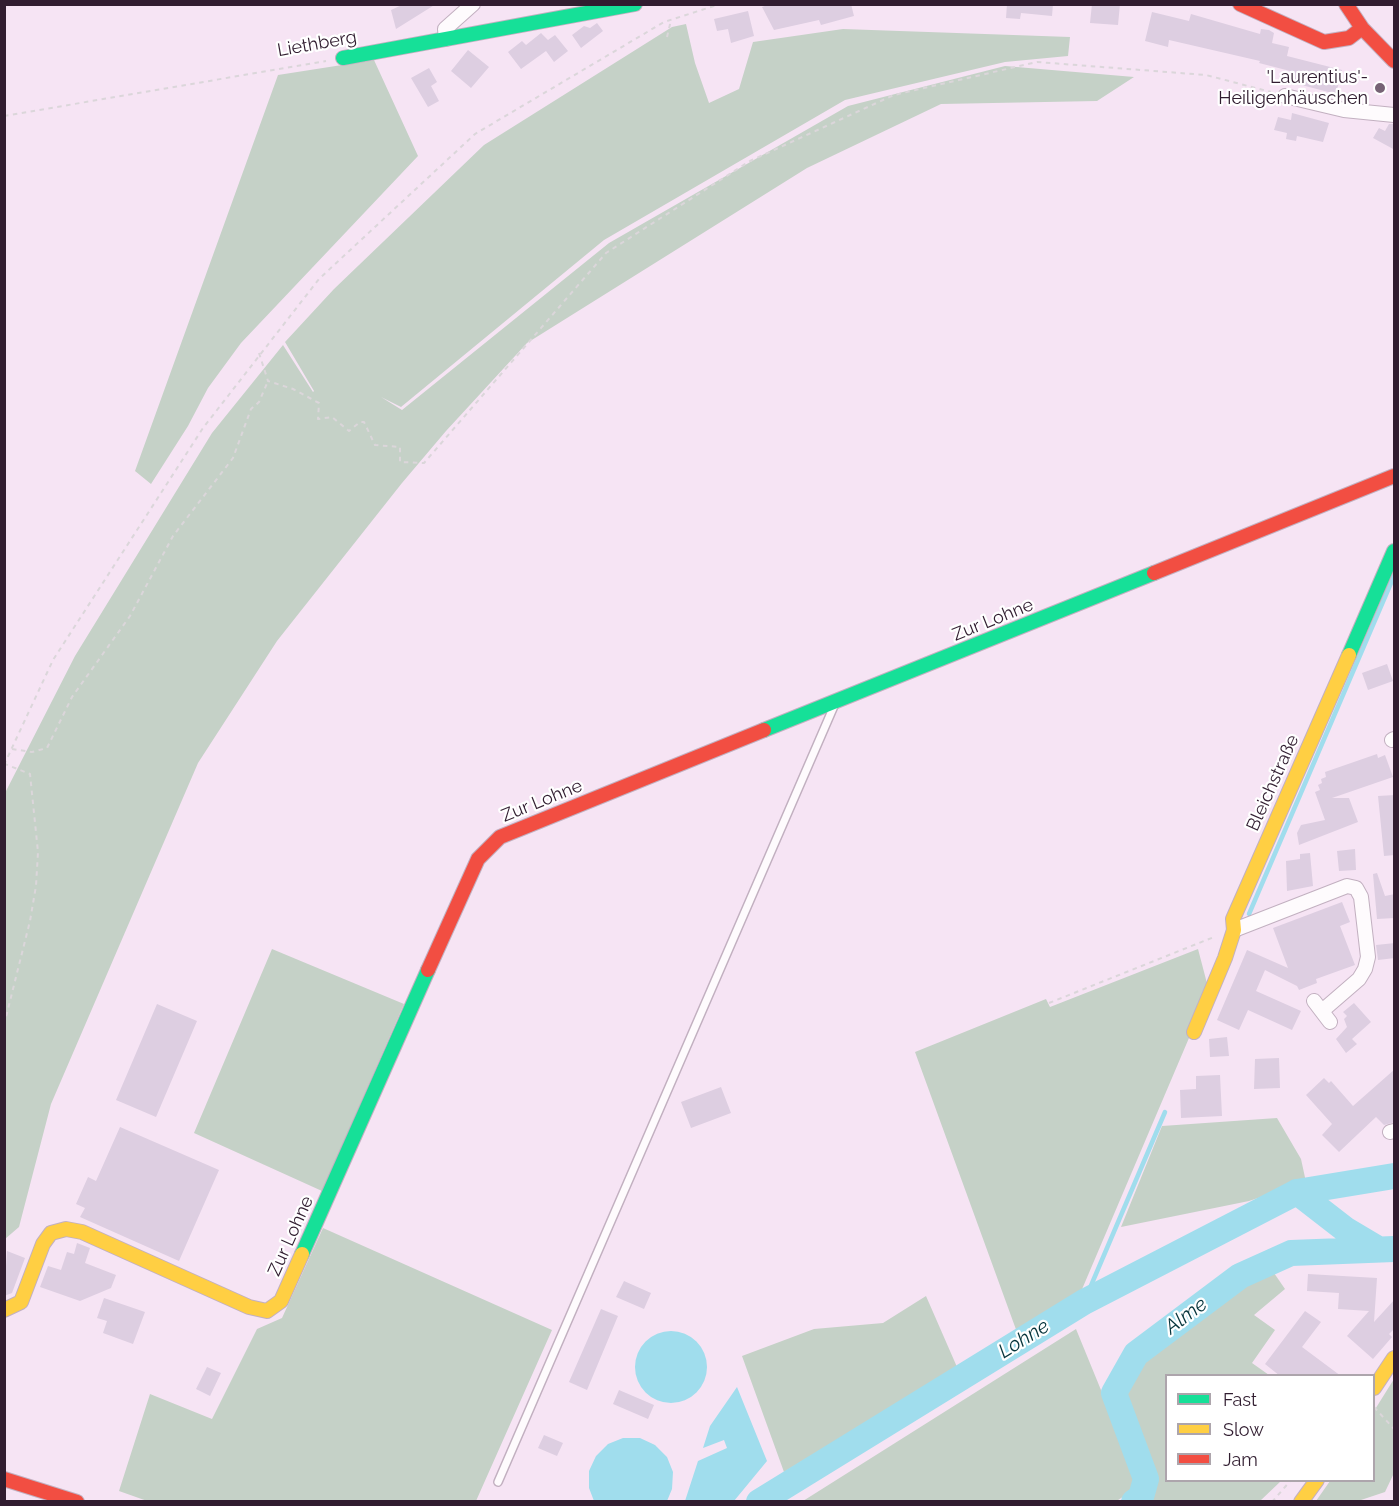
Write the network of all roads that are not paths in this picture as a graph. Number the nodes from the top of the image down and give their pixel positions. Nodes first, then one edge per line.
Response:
1 (472, 4) edge
2 (635, 4) edge
3 (1240, 4) edge
4 (1346, 4) edge
5 (1362, 28) junction
6 (446, 39) junction
7 (343, 58) road end
8 (1395, 61) edge
9 (1286, 96) road end
10 (1395, 115) edge
11 (1395, 476) edge
12 (1395, 551) edge
13 (835, 704) junction
14 (1234, 930) junction
15 (1322, 1011) dead end
16 (1194, 1032) dead end
17 (4, 1310) edge
18 (1395, 1358) edge
19 (1375, 1387) edge
20 (4, 1479) edge
21 (498, 1482) dead end
22 (1316, 1482) edge
23 (77, 1502) edge
24 (1301, 1502) edge

1 - 6 street
2 - 6 main road, Liethberg
3 - 5 main road
4 - 5 main road
5 - 8 main road
6 - 7 main road, Liethberg
9 - 10 street
11 - 13 main road, Zur Lohne
12 - 14 main road, Bleichstraße
13 - 17 main road, Zur Lohne
13 - 21 lane
14 - 15 street
14 - 16 main road, Bleichstraße
18 - 19 main road
20 - 23 main road
22 - 24 main road

